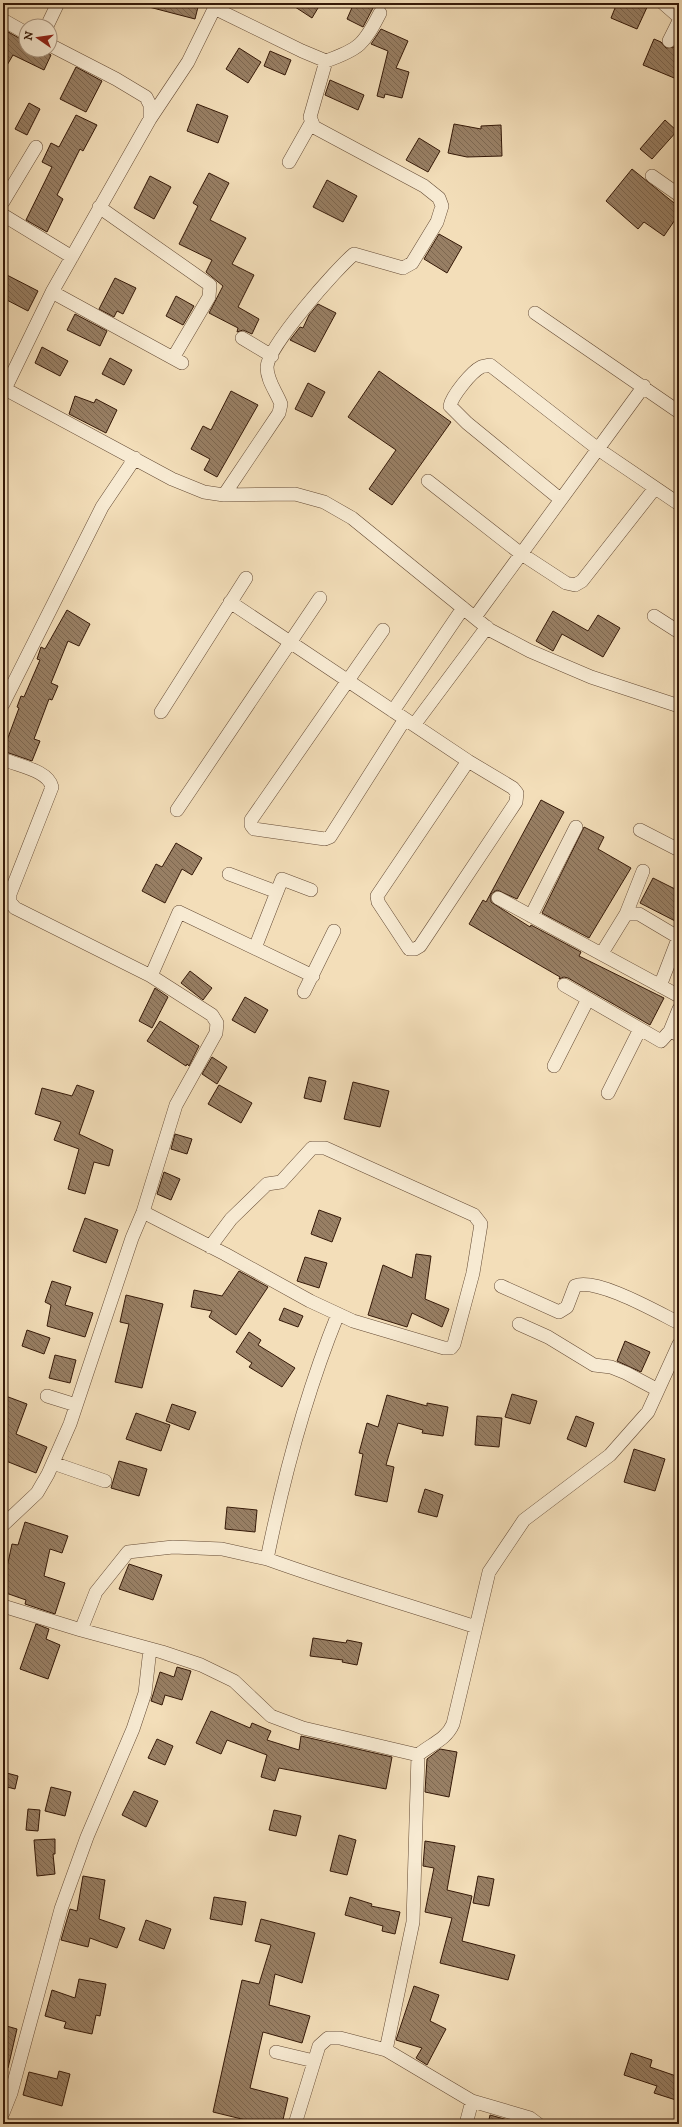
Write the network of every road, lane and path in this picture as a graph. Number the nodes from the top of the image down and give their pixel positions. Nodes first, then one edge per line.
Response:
1 (58, 3) edge
2 (663, 3) edge
3 (215, 5) edge
4 (380, 13) dead end
5 (679, 17) edge
6 (51, 18) edge
7 (3, 20) edge
8 (679, 21) edge
9 (18, 28) edge
10 (669, 41) dead end
11 (58, 49) edge
12 (326, 61) junction
13 (150, 119) junction
14 (311, 123) junction
15 (36, 147) dead end
16 (289, 162) dead end
17 (652, 176) dead end
18 (679, 195) edge
19 (3, 202) edge
20 (99, 207) junction
21 (3, 215) edge
22 (72, 257) junction
23 (52, 292) junction
24 (535, 313) dead end
25 (242, 338) dead end
26 (272, 356) junction
27 (644, 386) junction
28 (4, 389) edge
29 (679, 412) edge
30 (598, 448) junction
31 (135, 458) junction
32 (428, 481) dead end
33 (654, 488) junction
34 (224, 495) junction
35 (560, 499) junction
36 (679, 504) edge
37 (520, 553) junction
38 (246, 578) dead end
39 (320, 598) dead end
40 (230, 602) junction
41 (463, 608) junction
42 (654, 616) dead end
43 (475, 617) junction
44 (487, 627) junction
45 (383, 630) dead end
46 (679, 632) edge
47 (289, 642) junction
48 (348, 682) junction
49 (3, 704) edge
50 (679, 706) edge
51 (393, 711) junction
52 (161, 712) dead end
53 (410, 722) junction
54 (3, 759) edge
55 (468, 761) junction
56 (178, 810) dead end
57 (576, 827) dead end
58 (640, 830) dead end
59 (679, 850) edge
60 (643, 871) dead end
61 (229, 874) dead end
62 (311, 890) dead end
63 (277, 892) junction
64 (498, 898) dead end
65 (626, 914) junction
66 (532, 916) junction
67 (334, 932) dead end
68 (679, 938) edge
69 (255, 948) junction
70 (602, 953) junction
71 (152, 976) junction
72 (312, 976) junction
73 (564, 985) dead end
74 (660, 986) junction
75 (304, 992) dead end
76 (679, 996) edge
77 (588, 998) junction
78 (679, 1009) edge
79 (640, 1029) junction
80 (674, 1033) edge
81 (554, 1066) dead end
82 (608, 1093) dead end
83 (143, 1212) junction
84 (210, 1247) junction
85 (501, 1286) dead end
86 (338, 1314) junction
87 (679, 1323) edge
88 (519, 1324) dead end
89 (679, 1344) edge
90 (658, 1390) junction
91 (48, 1396) dead end
92 (76, 1404) junction
93 (53, 1463) junction
94 (105, 1481) dead end
95 (3, 1525) edge
96 (267, 1559) junction
97 (3, 1606) edge
98 (476, 1627) junction
99 (81, 1630) junction
100 (150, 1649) junction
101 (418, 1755) junction
102 (386, 2050) junction
103 (276, 2052) dead end
104 (314, 2061) junction
105 (472, 2101) junction
106 (3, 2113) edge
107 (295, 2124) edge
108 (466, 2124) edge
109 (538, 2124) edge

1 - 6 street
2 - 5 street
3 - 12 street
3 - 13 street
4 - 12 street
7 - 9 street
8 - 10 street
11 - 13 street
12 - 14 street
13 - 20 street
14 - 16 street
14 - 26 street
15 - 19 street
17 - 18 street
20 - 22 street
20 - 23 street
21 - 22 street
22 - 23 street
23 - 28 street
24 - 27 street
25 - 26 street
26 - 34 street
27 - 29 street
27 - 30 street
28 - 31 street
30 - 33 street
30 - 35 street
30 - 35 street
31 - 34 street
31 - 49 street
32 - 37 street
33 - 36 street
33 - 37 street
34 - 41 street
35 - 37 street
37 - 43 street
38 - 40 street
39 - 47 street
40 - 47 street
40 - 52 street
41 - 43 street
41 - 51 street
42 - 46 street
43 - 44 street
44 - 50 street
44 - 53 street
45 - 48 street
47 - 48 street
47 - 56 street
48 - 51 street
48 - 53 street
51 - 53 street
53 - 55 street
54 - 71 street
55 - 55 street
57 - 66 street
58 - 59 street
60 - 65 street
61 - 63 street
62 - 63 street
63 - 69 street
64 - 66 street
65 - 68 street
65 - 70 street
66 - 70 street
67 - 72 street
68 - 74 street
69 - 71 street
69 - 72 street
70 - 74 street
71 - 83 street
72 - 75 street
73 - 77 street
74 - 76 street
77 - 79 street
77 - 81 street
78 - 80 street
79 - 80 street
79 - 82 street
83 - 84 street
83 - 92 street
84 - 86 street
84 - 86 street
85 - 87 street
86 - 96 street
88 - 90 street
89 - 90 street
90 - 98 street
91 - 92 street
92 - 93 street
93 - 94 street
93 - 95 street
96 - 98 street
96 - 99 street
97 - 99 street
98 - 101 street
99 - 100 street
100 - 101 street
100 - 106 street
101 - 102 street
102 - 104 street
102 - 105 street
103 - 104 street
104 - 107 street
105 - 108 street
105 - 109 street

